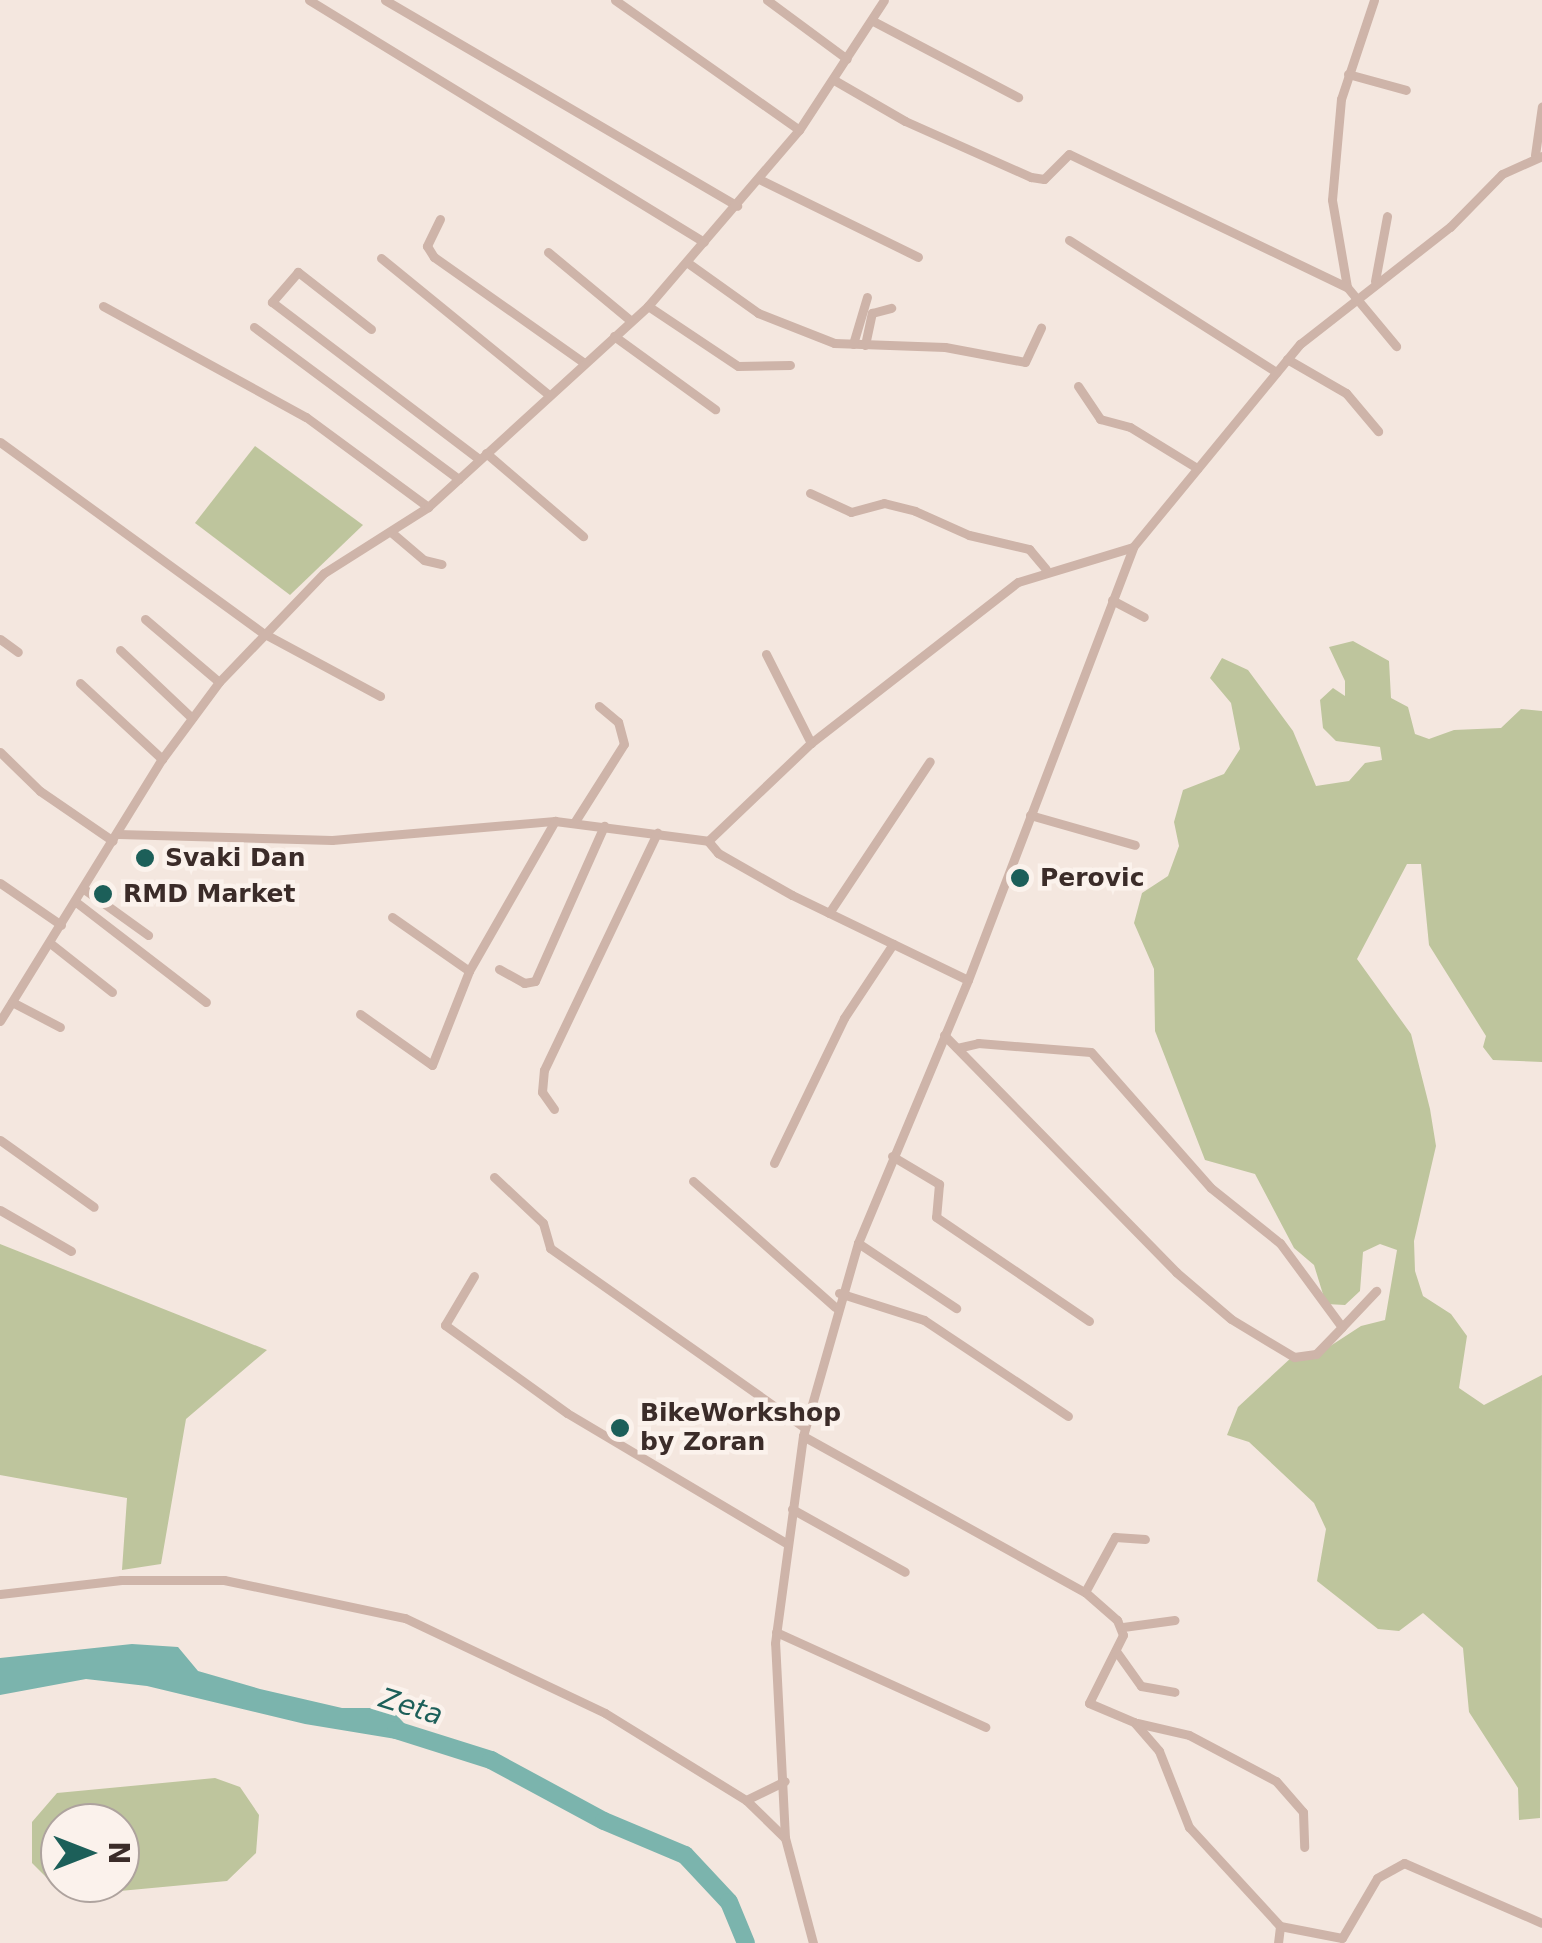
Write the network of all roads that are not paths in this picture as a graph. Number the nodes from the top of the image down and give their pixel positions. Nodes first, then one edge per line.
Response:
1 (309, 0) edge
2 (385, 0) edge
3 (614, 0) edge
4 (767, 0) edge
5 (884, 0) edge
6 (1374, 0) edge
7 (873, 21) junction
8 (847, 59) junction
9 (1348, 74) junction
10 (834, 80) junction
11 (1406, 90) dead end
12 (1018, 97) dead end
13 (1542, 106) edge
14 (799, 130) junction
15 (1538, 155) edge
16 (759, 179) junction
17 (737, 206) junction
18 (1387, 216) dead end
19 (440, 219) dead end
20 (1069, 240) dead end
21 (704, 242) junction
22 (548, 252) dead end
23 (918, 257) dead end
24 (381, 258) dead end
25 (688, 262) junction
26 (1375, 281) junction
27 (1347, 287) junction
28 (1354, 297) junction
29 (866, 298) dead end
30 (103, 306) dead end
31 (648, 306) junction
32 (891, 308) dead end
33 (630, 321) junction
34 (254, 327) dead end
35 (1041, 327) dead end
36 (371, 329) dead end
37 (614, 336) junction
38 (853, 344) junction
39 (865, 345) junction
40 (1396, 346) dead end
41 (335, 352) junction
42 (1287, 359) junction
43 (583, 362) junction
44 (790, 365) dead end
45 (317, 369) junction
46 (1276, 372) junction
47 (1078, 386) dead end
48 (548, 394) junction
49 (714, 409) dead end
50 (1378, 430) dead end
51 (0, 442) edge
52 (482, 456) junction
53 (1197, 468) junction
54 (460, 478) junction
55 (810, 493) dead end
56 (428, 507) junction
57 (390, 532) junction
58 (584, 536) dead end
59 (1132, 546) junction
60 (442, 564) dead end
61 (1046, 569) junction
62 (1112, 600) junction
63 (1144, 617) dead end
64 (145, 620) dead end
65 (263, 633) junction
66 (0, 639) edge
67 (120, 650) dead end
68 (18, 652) dead end
69 (766, 654) dead end
70 (219, 682) junction
71 (80, 683) dead end
72 (380, 696) dead end
73 (598, 706) dead end
74 (192, 718) junction
75 (811, 743) junction
76 (0, 752) edge
77 (162, 759) junction
78 (930, 761) dead end
79 (1030, 815) junction
80 (555, 821) junction
81 (574, 823) junction
82 (604, 826) junction
83 (657, 833) junction
84 (116, 838) junction
85 (708, 840) junction
86 (1136, 845) dead end
87 (0, 883) edge
88 (84, 889) junction
89 (76, 902) junction
90 (829, 912) junction
91 (392, 917) dead end
92 (61, 925) junction
93 (148, 935) dead end
94 (50, 944) junction
95 (893, 944) junction
96 (500, 969) dead end
97 (468, 971) junction
98 (968, 980) junction
99 (112, 992) dead end
100 (12, 1002) junction
101 (206, 1002) dead end
102 (360, 1014) dead end
103 (0, 1021) edge
104 (60, 1027) dead end
105 (944, 1035) junction
106 (957, 1048) junction
107 (554, 1109) dead end
108 (0, 1140) edge
109 (892, 1156) junction
110 (774, 1163) dead end
111 (494, 1177) dead end
112 (694, 1181) dead end
113 (94, 1206) dead end
114 (0, 1210) edge
115 (858, 1243) junction
116 (72, 1252) dead end
117 (474, 1276) dead end
118 (1376, 1290) dead end
119 (839, 1293) junction
120 (835, 1307) junction
121 (956, 1308) dead end
122 (1090, 1320) dead end
123 (1342, 1327) junction
124 (1068, 1416) dead end
125 (804, 1432) junction
126 (792, 1510) junction
127 (1146, 1539) dead end
128 (786, 1543) junction
129 (905, 1572) dead end
130 (1084, 1592) junction
131 (0, 1594) edge
132 (1174, 1620) dead end
133 (1122, 1627) junction
134 (776, 1632) junction
135 (1116, 1652) junction
136 (1174, 1692) dead end
137 (1134, 1722) junction
138 (984, 1728) dead end
139 (784, 1781) junction
140 (746, 1800) junction
141 (785, 1838) junction
142 (1304, 1847) dead end
143 (1542, 1923) edge
144 (1280, 1926) junction
145 (813, 1943) edge
146 (1278, 1943) edge

1 - 21 street
2 - 17 street
3 - 14 street
4 - 8 street
5 - 7 street
6 - 9 street
7 - 8 street
7 - 12 street
8 - 10 street
9 - 11 street
9 - 27 street
10 - 14 street
10 - 27 street
13 - 15 street
14 - 16 street
15 - 26 street
16 - 17 street
16 - 23 street
17 - 21 street
18 - 26 street
19 - 43 street
20 - 46 street
21 - 25 street
22 - 33 street
24 - 48 street
25 - 31 street
25 - 38 street
26 - 28 street
27 - 28 street
28 - 40 street
28 - 42 street
29 - 38 street
30 - 56 street
31 - 33 street
31 - 44 street
32 - 39 street
33 - 37 street
34 - 45 street
35 - 39 street
36 - 41 street
37 - 43 street
37 - 49 street
38 - 39 street
41 - 45 street
41 - 52 street
42 - 46 street
42 - 50 street
43 - 48 street
45 - 54 street
46 - 53 street
47 - 53 street
48 - 52 street
51 - 65 street
52 - 54 street
52 - 58 street
53 - 59 street
54 - 56 street
55 - 61 street
56 - 57 street
57 - 60 street
57 - 65 street
59 - 61 street
59 - 62 street
61 - 75 street
62 - 63 street
62 - 79 street
64 - 70 street
65 - 70 street
65 - 72 street
66 - 68 street
67 - 74 street
69 - 75 street
70 - 74 street
71 - 77 street
73 - 81 street
74 - 77 street
75 - 85 street
76 - 84 street
77 - 84 street
78 - 90 street
79 - 86 street
79 - 98 street
80 - 81 street
80 - 84 street
80 - 97 street
81 - 82 street
82 - 83 street
82 - 96 street
83 - 85 street
83 - 107 street
84 - 88 street
85 - 90 street
87 - 92 street
88 - 89 street
88 - 93 street
89 - 92 street
89 - 101 street
90 - 95 street
91 - 97 street
92 - 94 street
94 - 99 street
94 - 100 street
95 - 98 street
95 - 110 street
97 - 102 street
98 - 105 street
100 - 103 street
100 - 104 street
105 - 106 street
105 - 109 street
106 - 123 street
106 - 123 street
108 - 113 street
109 - 115 street
109 - 122 street
111 - 125 street
112 - 120 street
114 - 116 street
115 - 119 street
115 - 121 street
117 - 128 street
118 - 123 street
119 - 120 street
119 - 124 street
120 - 125 street
125 - 126 street
125 - 130 street
126 - 128 street
126 - 129 street
127 - 130 street
128 - 134 street
130 - 133 street
131 - 140 street
132 - 133 street
133 - 135 street
134 - 138 street
134 - 139 street
135 - 136 street
135 - 137 street
137 - 142 street
137 - 144 street
139 - 140 street
139 - 141 street
140 - 141 street
141 - 145 street
143 - 144 street
144 - 146 street

